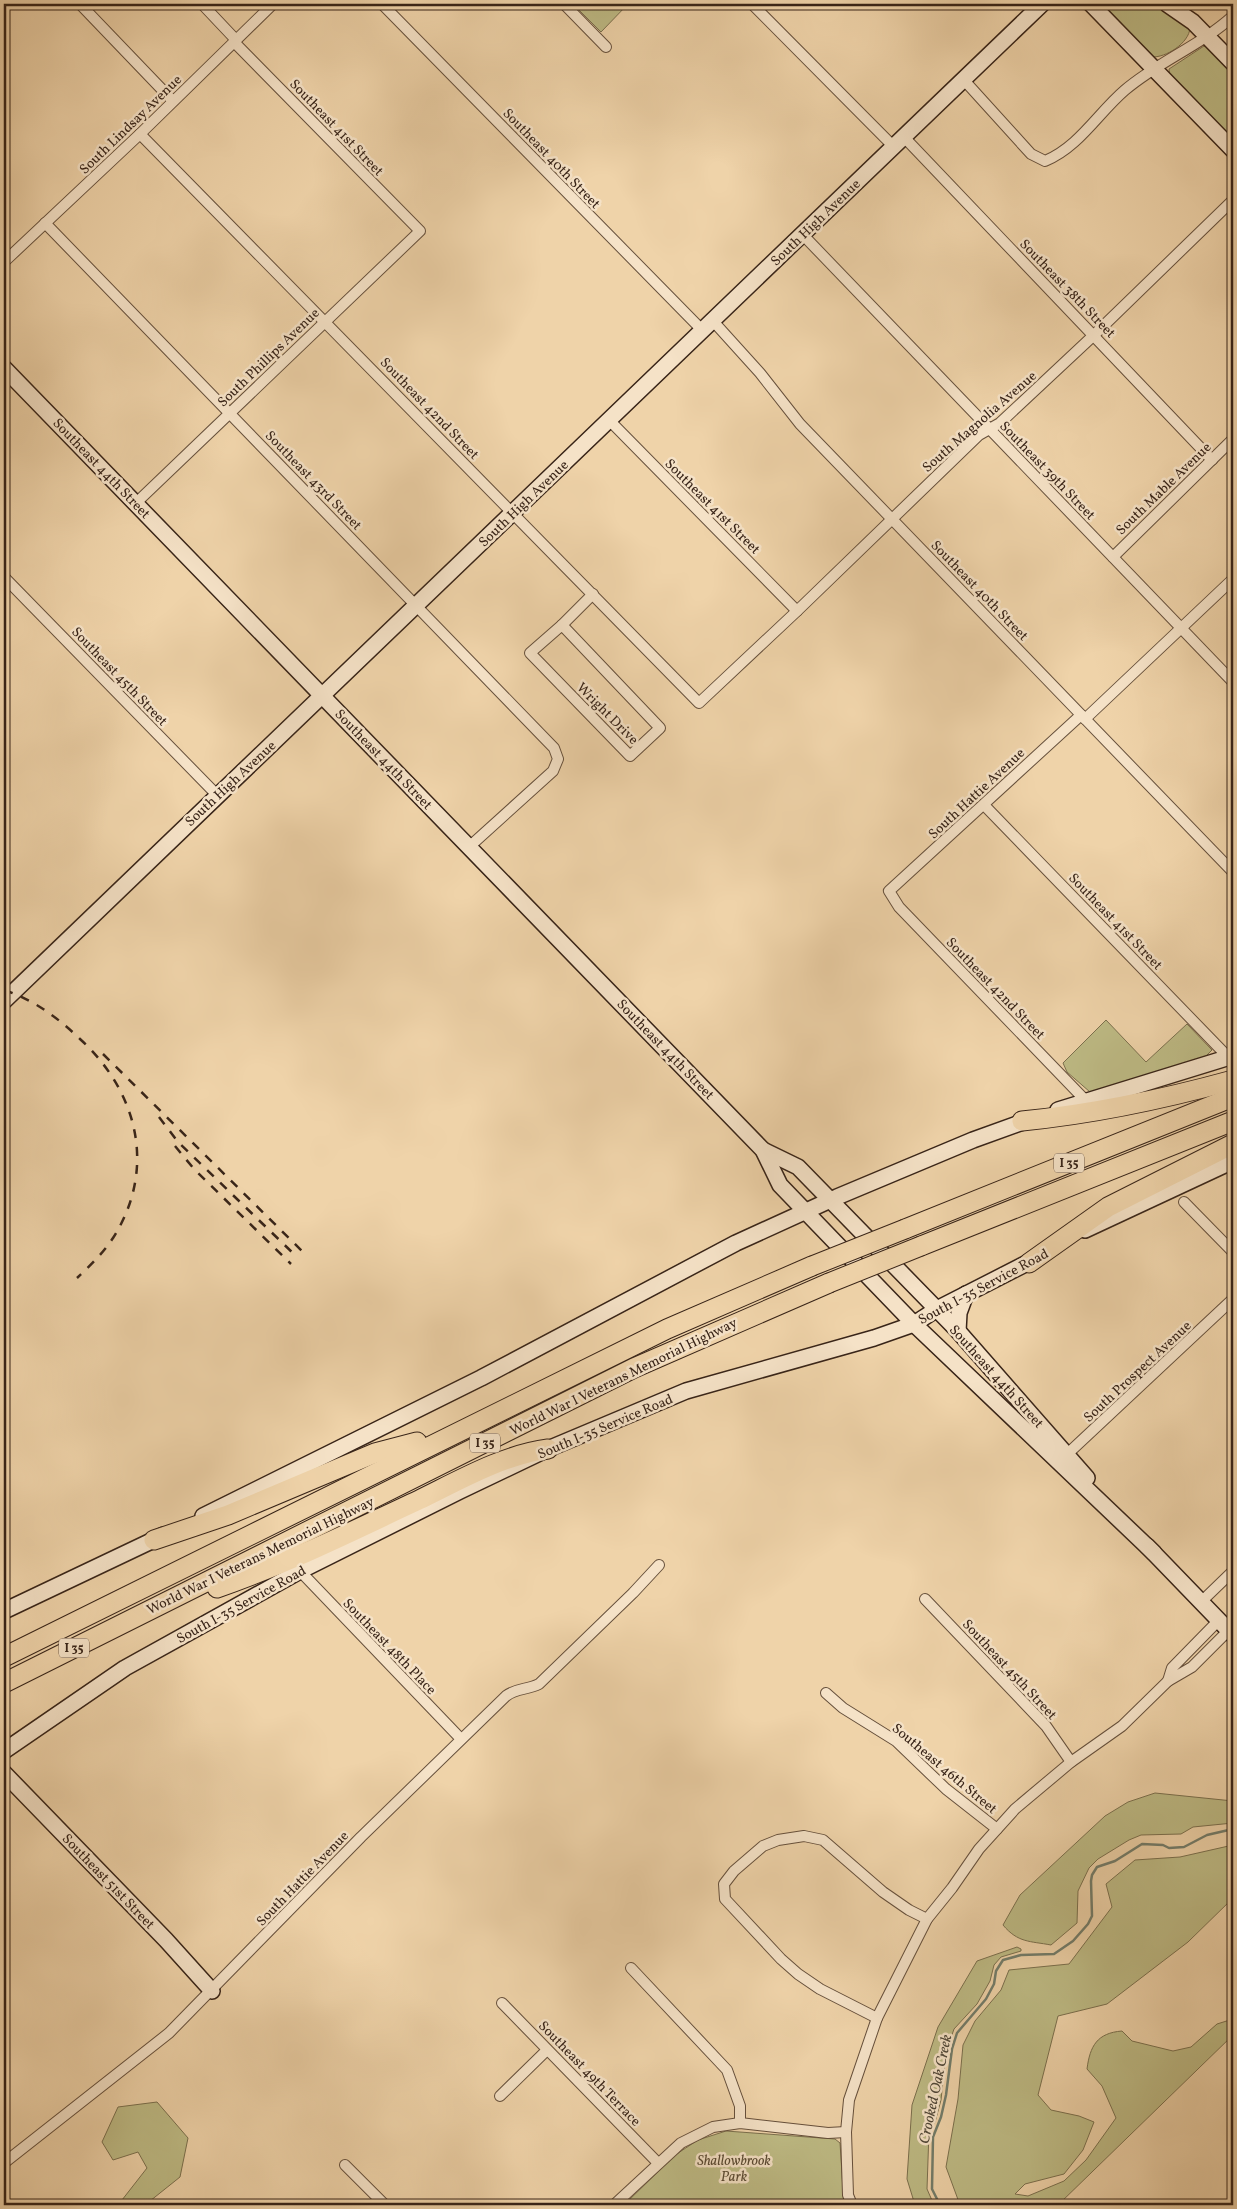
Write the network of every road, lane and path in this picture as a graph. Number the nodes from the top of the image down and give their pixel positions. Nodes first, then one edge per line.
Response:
1 (80, 4) edge
2 (202, 4) edge
3 (274, 4) edge
4 (382, 4) edge
5 (564, 4) edge
6 (752, 4) edge
7 (1042, 4) edge
8 (1091, 4) edge
9 (1167, 4) edge
10 (1233, 16) edge
11 (1208, 37) junction
12 (235, 41) junction
13 (606, 47) dead end
14 (1233, 63) edge
15 (1153, 68) junction
16 (963, 79) junction
17 (173, 101) junction
18 (140, 134) junction
19 (898, 141) junction
20 (1233, 150) edge
21 (1233, 200) edge
22 (45, 223) junction
23 (420, 232) joint
24 (802, 235) junction
25 (4, 262) edge
26 (326, 322) junction
27 (708, 326) junction
28 (1094, 335) junction
29 (4, 368) edge
30 (229, 413) junction
31 (610, 421) junction
32 (990, 429) junction
33 (1233, 439) edge
34 (1212, 460) junction
35 (136, 503) junction
36 (513, 513) junction
37 (892, 518) junction
38 (1112, 557) junction
39 (4, 577) edge
40 (1233, 579) edge
41 (593, 594) junction
42 (417, 604) junction
43 (797, 611) junction
44 (562, 624) junction
45 (1181, 628) junction
46 (1233, 682) edge
47 (322, 695) junction
48 (699, 703) joint
49 (1083, 717) junction
50 (217, 795) junction
51 (984, 804) junction
52 (469, 847) junction
53 (1233, 872) edge
54 (889, 891) joint
55 (4, 1001) edge
56 (1231, 1057) edge
57 (1233, 1080) edge
58 (1233, 1097) edge
59 (1086, 1102) junction
60 (1022, 1121) junction
61 (1233, 1121) edge
62 (1233, 1144) edge
63 (763, 1150) junction
64 (1233, 1161) edge
65 (780, 1185) junction
66 (830, 1200) junction
67 (1184, 1202) dead end
68 (805, 1211) junction
69 (777, 1224) junction
70 (1233, 1252) edge
71 (1028, 1263) junction
72 (966, 1294) junction
73 (1233, 1299) edge
74 (937, 1309) junction
75 (914, 1324) junction
76 (958, 1332) junction
77 (457, 1431) junction
78 (548, 1449) junction
79 (1063, 1459) junction
80 (154, 1540) junction
81 (659, 1565) dead end
82 (300, 1571) junction
83 (1233, 1571) edge
84 (925, 1599) dead end
85 (1201, 1602) junction
86 (4, 1610) edge
87 (145, 1612) junction
88 (1227, 1628) edge
89 (4, 1657) edge
90 (4, 1683) edge
91 (826, 1694) dead end
92 (461, 1739) junction
93 (4, 1751) edge
94 (1071, 1762) junction
95 (4, 1774) edge
96 (997, 1829) junction
97 (927, 1919) junction
98 (631, 1968) dead end
99 (212, 1991) junction
100 (502, 2003) dead end
101 (876, 2018) junction
102 (547, 2050) junction
103 (500, 2096) dead end
104 (740, 2123) junction
105 (846, 2132) junction
106 (4, 2163) edge
107 (658, 2163) junction
108 (345, 2165) dead end
109 (385, 2205) edge
110 (614, 2205) edge
111 (852, 2205) edge

1 - 17 street
2 - 12 street, Southeast 41st Street
3 - 12 street, South Lindsay Avenue
4 - 27 street, Southeast 40th Street
5 - 13 street
6 - 19 street, Southeast 38th Street
7 - 16 main road, South High Avenue
8 - 15 main road
9 - 11 main road
10 - 11 street
11 - 14 main road
11 - 15 street
12 - 17 street, South Lindsay Avenue
12 - 23 street, Southeast 41st Street
15 - 16 street
15 - 20 main road
16 - 19 main road, South High Avenue
17 - 18 street, South Lindsay Avenue
18 - 22 street, South Lindsay Avenue
18 - 26 street, Southeast 42nd Street
19 - 24 main road, South High Avenue
19 - 28 street, Southeast 38th Street
21 - 28 street, South Magnolia Avenue
22 - 25 street, South Lindsay Avenue
22 - 30 street, Southeast 43rd Street
23 - 26 street, South Phillips Avenue
24 - 27 main road, South High Avenue
24 - 32 street, Southeast 39th Street
26 - 30 street, South Phillips Avenue
26 - 36 street, Southeast 42nd Street
27 - 31 main road, South High Avenue
27 - 37 street, Southeast 40th Street
28 - 32 street, South Magnolia Avenue
28 - 34 street, Southeast 38th Street
29 - 35 main road, Southeast 44th Street
30 - 35 street, South Phillips Avenue
30 - 42 street, Southeast 43rd Street
31 - 36 main road, South High Avenue
31 - 43 street, Southeast 41st Street
32 - 37 street, South Magnolia Avenue
32 - 38 street, Southeast 39th Street
33 - 34 street, South Mable Avenue
34 - 38 street, South Mable Avenue
35 - 47 main road, Southeast 44th Street
36 - 41 street, Southeast 42nd Street
36 - 42 main road, South High Avenue
37 - 43 street, South Magnolia Avenue
37 - 49 street, Southeast 40th Street
38 - 45 street, Southeast 39th Street
39 - 50 street, Southeast 45th Street
40 - 45 street, South Hattie Avenue
41 - 44 street, Wright Drive
41 - 48 street, Southeast 42nd Street
42 - 47 main road, South High Avenue
42 - 52 street, Southeast 43rd Street
43 - 48 street, South Magnolia Avenue
44 - 44 street, Wright Drive
45 - 46 street, Southeast 39th Street
45 - 49 street, South Hattie Avenue
47 - 50 main road, South High Avenue
47 - 52 main road, Southeast 44th Street
49 - 51 street, South Hattie Avenue
49 - 53 street, Southeast 40th Street
50 - 55 main road, South High Avenue
51 - 54 street, South Hattie Avenue
51 - 56 street, Southeast 41st Street
52 - 63 main road, Southeast 44th Street
54 - 59 street, Southeast 42nd Street
56 - 59 main road
57 - 60 highway
58 - 77 highway, World War I Veterans Memorial Highway / I 35, bridge
59 - 60 main road
60 - 66 main road
61 - 87 highway, World War I Veterans Memorial Highway / I 35, bridge
62 - 71 highway
63 - 65 main road, Southeast 44th Street
63 - 66 main road, Southeast 44th Street
64 - 71 main road, South I-35 Service Road
65 - 68 main road, Southeast 44th Street
65 - 69 main road
66 - 68 main road
66 - 74 main road, Southeast 44th Street
67 - 70 street
68 - 69 main road
68 - 75 main road, Southeast 44th Street
69 - 80 main road
71 - 72 main road, South I-35 Service Road
72 - 74 main road, South I-35 Service Road
72 - 76 main road
73 - 79 street, South Prospect Avenue
74 - 75 main road, South I-35 Service Road
74 - 76 main road, Southeast 44th Street
75 - 78 main road, South I-35 Service Road
75 - 79 main road, Southeast 44th Street
76 - 79 main road, Southeast 44th Street
77 - 80 highway
77 - 89 highway, World War I Veterans Memorial Highway / I 35
78 - 82 main road, South I-35 Service Road
78 - 87 highway
79 - 85 main road, Southeast 44th Street
80 - 86 main road
81 - 92 street, South Hattie Avenue
82 - 92 street, Southeast 48th Place
82 - 93 main road, South I-35 Service Road
83 - 85 street
84 - 94 street, Southeast 45th Street
85 - 88 main road, Southeast 44th Street
87 - 90 highway, World War I Veterans Memorial Highway / I 35
88 - 94 street
91 - 96 street, Southeast 46th Street
92 - 99 street, South Hattie Avenue
94 - 96 street
95 - 99 main road, Southeast 51st Street
96 - 97 street
97 - 101 street
97 - 101 street
98 - 104 street
99 - 106 street, South Hattie Avenue
100 - 102 street, Southeast 49th Terrace
101 - 105 street
102 - 103 street
102 - 107 street, Southeast 49th Terrace
104 - 105 street
104 - 107 street
105 - 111 street
107 - 110 street
108 - 109 street

